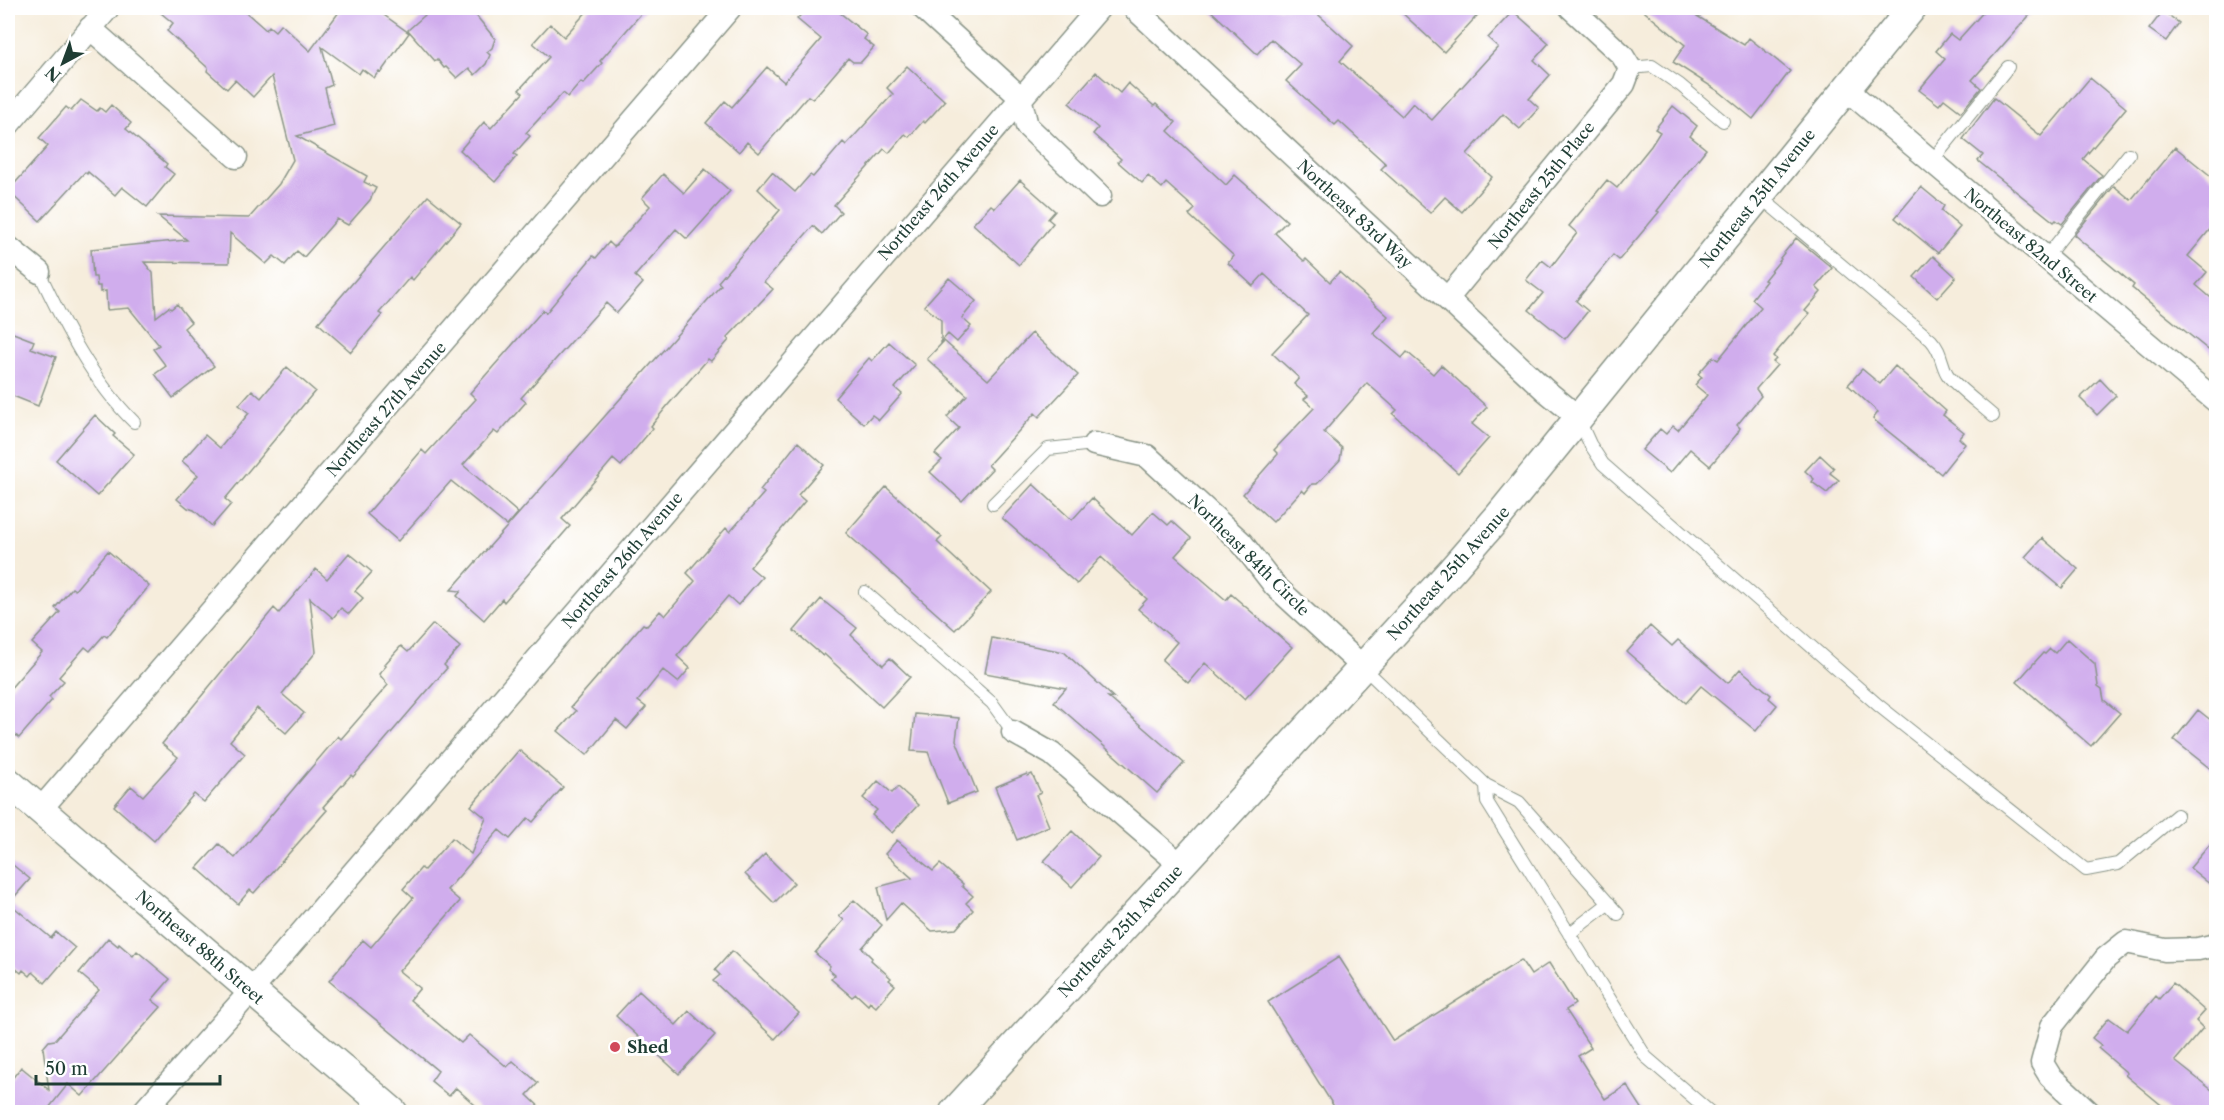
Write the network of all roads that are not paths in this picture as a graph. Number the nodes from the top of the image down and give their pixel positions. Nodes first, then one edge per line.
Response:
1 (108, 8) edge
2 (730, 8) edge
3 (923, 8) edge
4 (1099, 8) edge
5 (1134, 8) edge
6 (1571, 8) edge
7 (1912, 8) edge
8 (90, 28) junction
9 (2008, 67) dead end
10 (1630, 68) junction
11 (1846, 89) junction
12 (1020, 97) junction
13 (1724, 121) dead end
14 (8, 125) edge
15 (2129, 154) dead end
16 (236, 157) dead end
17 (1932, 161) junction
18 (1101, 196) dead end
19 (1759, 196) junction
20 (8, 247) edge
21 (2046, 257) junction
22 (39, 272) joint
23 (1447, 299) junction
24 (2217, 400) edge
25 (1993, 416) dead end
26 (1578, 418) junction
27 (134, 422) dead end
28 (1094, 444) joint
29 (993, 504) dead end
30 (865, 592) dead end
31 (1364, 667) junction
32 (1013, 732) joint
33 (8, 782) edge
34 (1486, 785) junction
35 (40, 810) junction
36 (2177, 815) dead end
37 (1181, 865) junction
38 (1609, 903) junction
39 (1618, 914) dead end
40 (1569, 934) junction
41 (2217, 945) edge
42 (251, 991) junction
43 (143, 1113) edge
44 (393, 1113) edge
45 (954, 1113) edge
46 (1710, 1113) edge
47 (2089, 1113) edge

1 - 8 street
2 - 35 street, Northeast 27th Avenue
3 - 12 street
4 - 12 street, Northeast 26th Avenue
5 - 23 street, Northeast 83rd Way
6 - 10 street
7 - 11 street, Northeast 25th Avenue
8 - 14 street
8 - 16 street
9 - 17 lane
10 - 13 lane
10 - 23 street, Northeast 25th Place
11 - 17 street, Northeast 82nd Street
11 - 19 street, Northeast 25th Avenue
12 - 18 street
12 - 42 street, Northeast 26th Avenue
15 - 21 lane
17 - 21 street, Northeast 82nd Street
19 - 25 lane
19 - 26 street, Northeast 25th Avenue
20 - 22 street
21 - 24 street, Northeast 82nd Street
22 - 27 lane
23 - 26 street, Northeast 83rd Way
26 - 31 street, Northeast 25th Avenue
26 - 36 lane
28 - 29 lane
28 - 31 street, Northeast 84th Circle
30 - 32 lane
31 - 34 lane
31 - 37 street, Northeast 25th Avenue
32 - 37 street
33 - 35 street, Northeast 88th Street
34 - 38 lane
34 - 40 lane
35 - 42 street, Northeast 88th Street
37 - 45 street, Northeast 25th Avenue
38 - 39 lane
38 - 40 lane
40 - 46 lane
41 - 47 street
42 - 43 street, Northeast 26th Avenue
42 - 44 street, Northeast 88th Street

